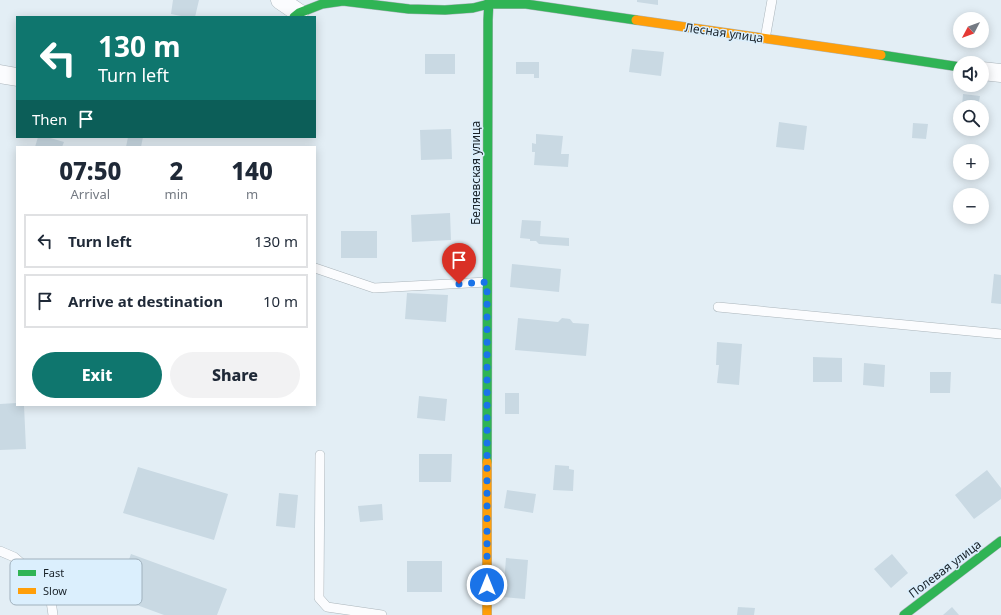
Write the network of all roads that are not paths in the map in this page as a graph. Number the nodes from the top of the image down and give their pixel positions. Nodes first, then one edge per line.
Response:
1 (280, 0) edge
2 (772, 0) edge
3 (489, 2) edge
4 (297, 15) edge
5 (765, 39) junction
6 (953, 66) edge
7 (989, 72) edge
8 (1001, 73) edge
9 (0, 74) edge
10 (16, 77) edge
11 (316, 268) edge
12 (487, 282) junction
13 (718, 307) dead end
14 (1001, 334) edge
15 (320, 455) dead end
16 (1001, 541) edge
17 (0, 551) edge
18 (16, 559) edge
19 (52, 605) edge
20 (53, 615) edge
21 (382, 615) edge
22 (487, 615) edge
23 (904, 615) edge

1 - 4 street
2 - 5 lane
3 - 4 street, Лесная улица
3 - 5 street, Лесная улица
3 - 12 street, Беляевская улица
5 - 6 street, Лесная улица
7 - 8 street
9 - 10 street
11 - 12 lane
12 - 22 street, Беляевская улица
13 - 14 lane
15 - 21 lane
16 - 23 street, Полевая улица
17 - 18 lane
19 - 20 lane

